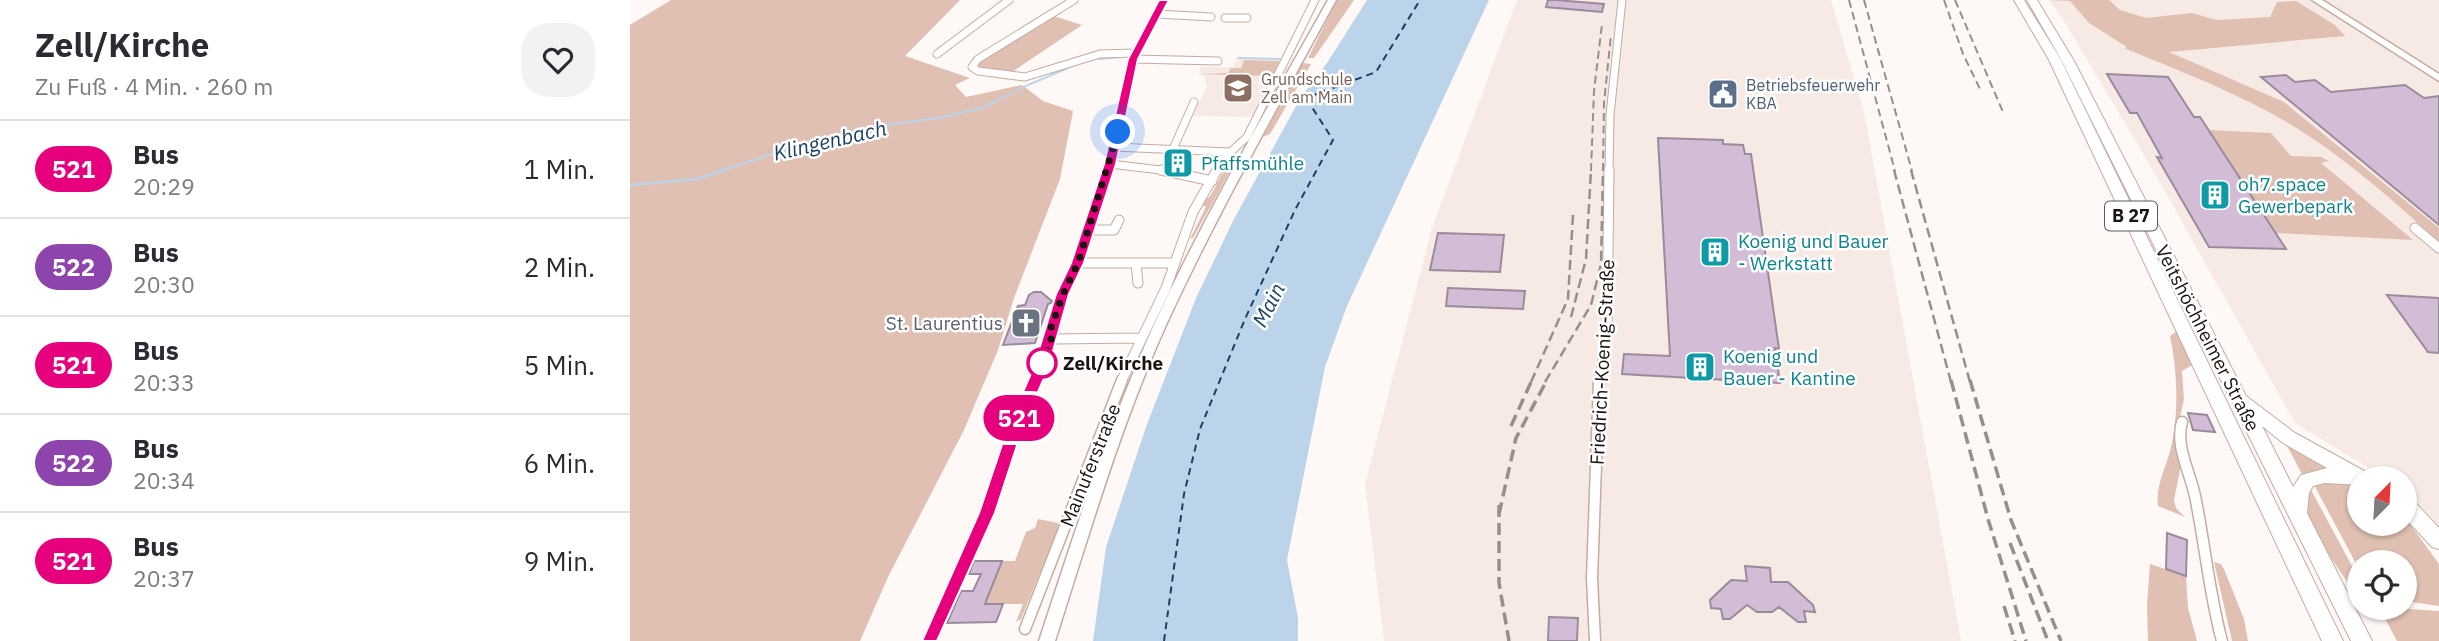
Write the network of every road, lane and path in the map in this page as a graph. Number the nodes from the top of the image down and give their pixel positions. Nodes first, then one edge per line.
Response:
1 (1009, 0) edge
2 (1074, 0) edge
3 (1164, 0) edge
4 (1315, 0) edge
5 (1332, 0) edge
6 (1622, 0) edge
7 (2019, 0) edge
8 (2032, 0) edge
9 (2316, 0) edge
10 (1156, 14) junction
11 (1211, 17) dead end
12 (1225, 18) dead end
13 (1247, 18) dead end
14 (937, 54) dead end
15 (1134, 56) junction
16 (1218, 61) dead end
17 (2439, 78) edge
18 (1194, 103) dead end
19 (1114, 147) junction
20 (1173, 149) junction
21 (1230, 152) junction
22 (1110, 164) junction
23 (1212, 181) junction
24 (1119, 220) dead end
25 (2415, 228) dead end
26 (1088, 230) junction
27 (2439, 248) edge
28 (1173, 262) junction
29 (1078, 263) junction
30 (1136, 264) junction
31 (1138, 283) dead end
32 (1140, 338) junction
33 (1051, 339) junction
34 (2236, 393) junction
35 (2182, 422) dead end
36 (2347, 470) edge
37 (2347, 477) edge
38 (2297, 516) junction
39 (2417, 518) edge
40 (2439, 541) edge
41 (1026, 629) dead end
42 (930, 641) edge
43 (1047, 641) edge
44 (1595, 641) edge
45 (2222, 641) edge
46 (2333, 641) edge
47 (2361, 641) edge

1 - 14 street
2 - 15 street
3 - 10 street
4 - 21 street, Mainuferstraße
5 - 43 main road
6 - 44 street, Friedrich-Koenig-Straße
7 - 46 highway, Veitshöchheimer Straße / B 27
8 - 34 highway, Veitshöchheimer Straße / B 27
9 - 17 main road
10 - 11 street
10 - 15 street
12 - 13 street
15 - 16 street
15 - 19 street
18 - 20 street
19 - 20 street
19 - 22 street
20 - 21 street
21 - 23 street, Mainuferstraße
22 - 23 street
22 - 26 street
23 - 28 street, Mainuferstraße
24 - 26 street
25 - 27 street
26 - 29 street
28 - 30 street
28 - 32 street, Mainuferstraße
29 - 30 street
29 - 33 street
30 - 31 street
32 - 33 street
32 - 41 street, Mainuferstraße
33 - 42 street
34 - 36 highway
34 - 38 highway, Veitshöchheimer Straße / B 27
35 - 45 street
37 - 38 highway
38 - 47 highway, Veitshöchheimer Straße / B 27
39 - 40 highway

